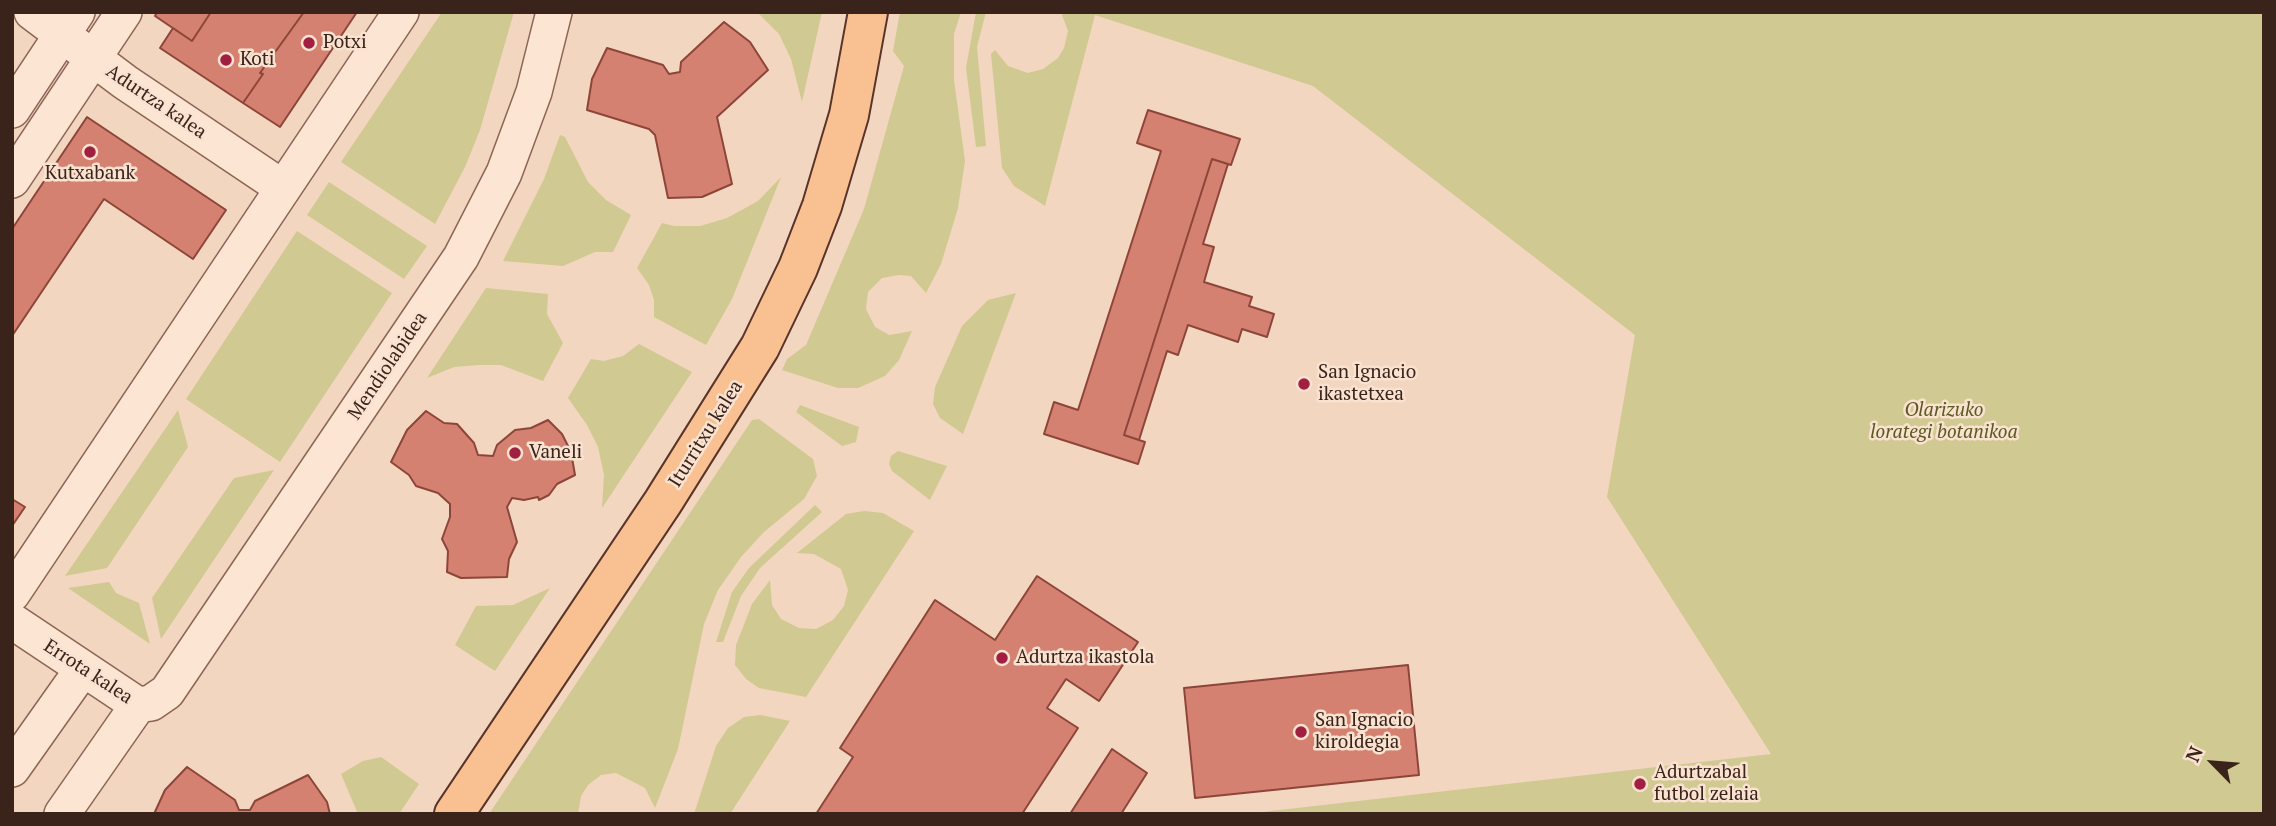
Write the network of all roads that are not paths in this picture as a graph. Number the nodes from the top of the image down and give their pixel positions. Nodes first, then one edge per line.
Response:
1 (32, 12) edge
2 (124, 12) edge
3 (401, 12) edge
4 (554, 12) edge
5 (868, 12) edge
6 (69, 24) edge
7 (92, 58) junction
8 (12, 110) edge
9 (12, 180) edge
10 (283, 188) junction
11 (12, 594) edge
12 (12, 621) edge
13 (82, 670) junction
14 (152, 699) junction
15 (12, 769) edge
16 (62, 814) edge
17 (454, 814) edge

1 - 6 street, Adurtza kalea
2 - 7 street
3 - 10 street
4 - 14 street, Mendiolabidea
5 - 17 main road, Iturritxu kalea
6 - 7 street, Adurtza kalea
6 - 8 street
7 - 9 street
7 - 10 street, Adurtza kalea
10 - 11 street
12 - 13 street, Errota kalea
13 - 14 street, Errota kalea
13 - 15 street
14 - 16 street, Mendiolabidea

